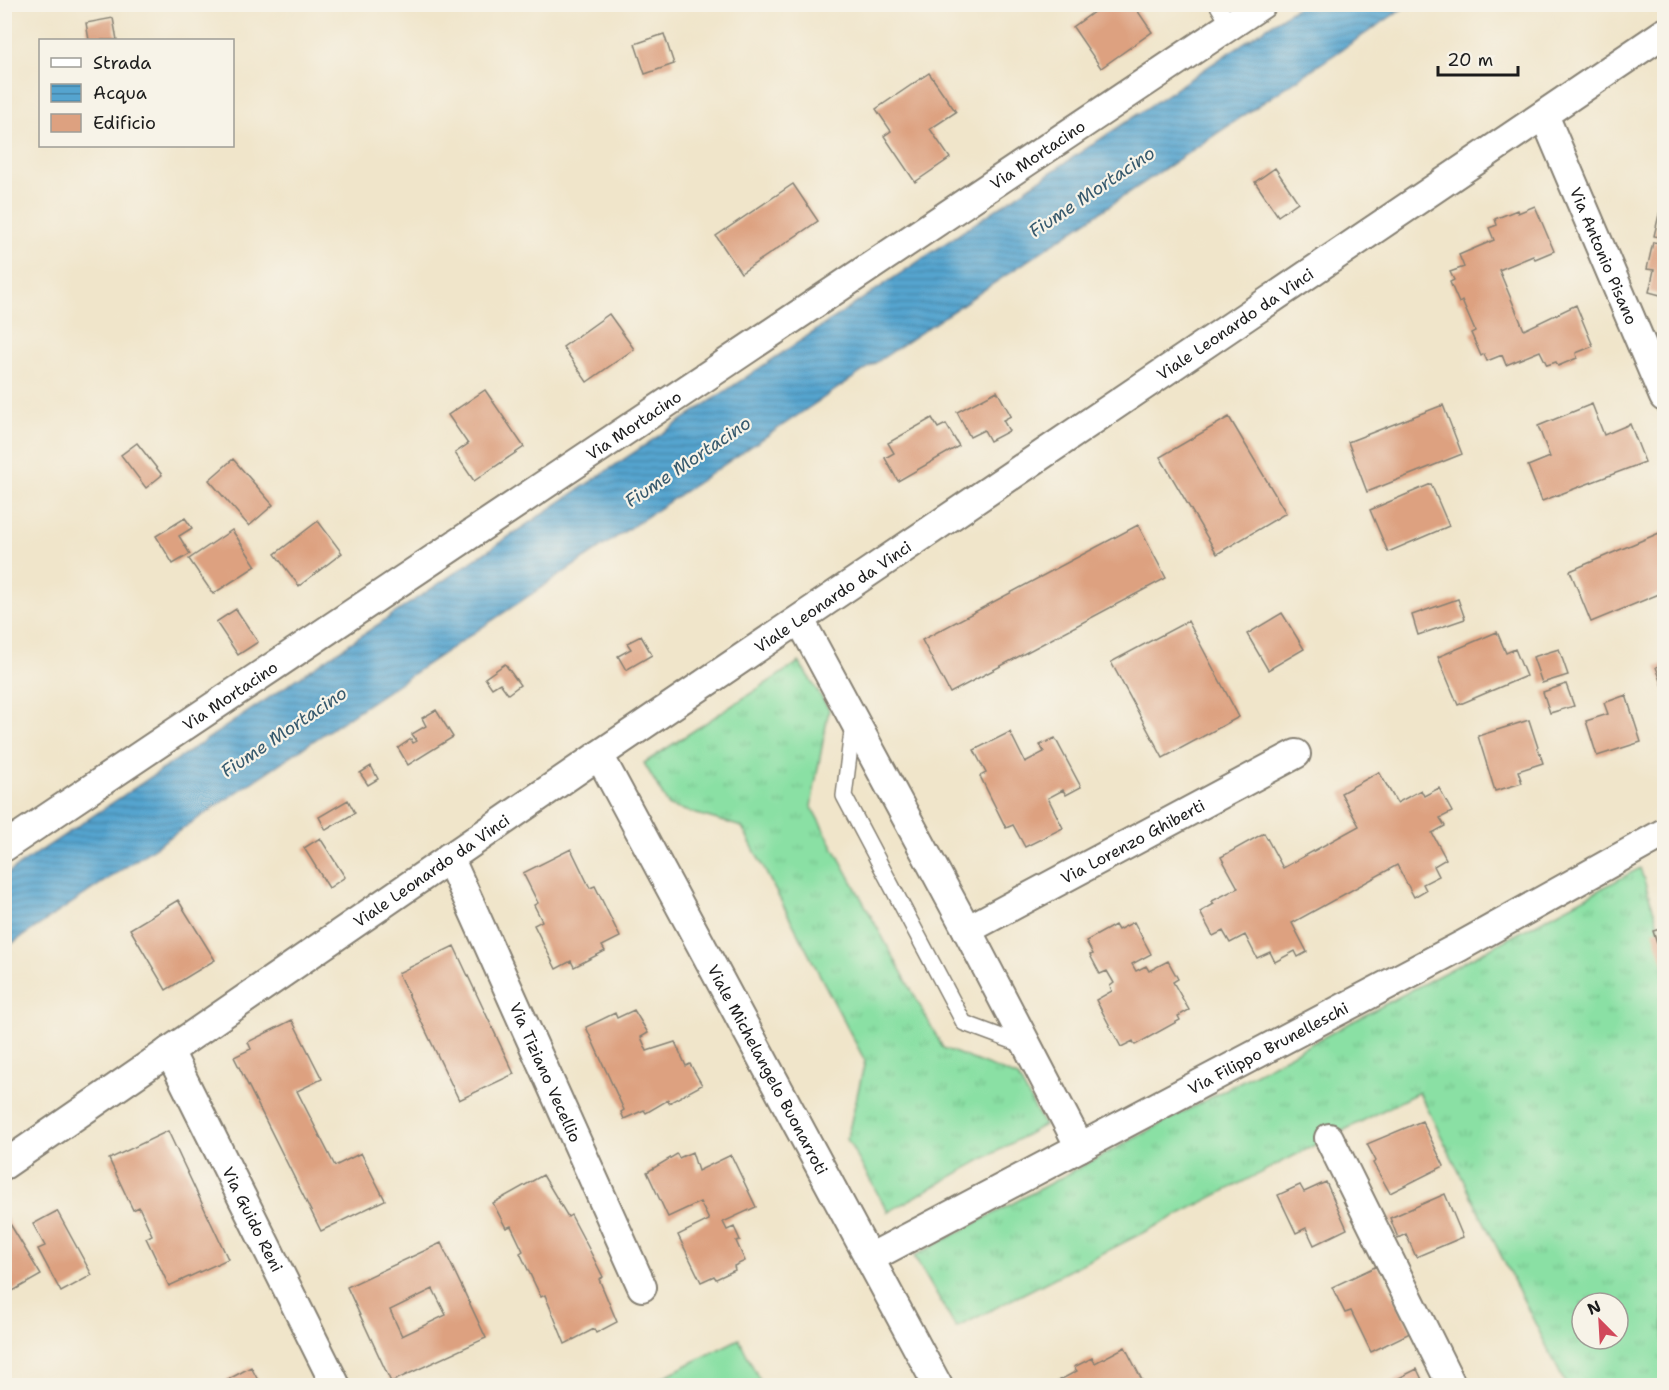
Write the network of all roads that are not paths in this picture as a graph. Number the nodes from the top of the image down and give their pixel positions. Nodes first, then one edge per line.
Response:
1 (1262, 4) edge
2 (1224, 15) edge
3 (1665, 33) edge
4 (1544, 115) junction
5 (1665, 397) edge
6 (800, 620) junction
7 (854, 720) junction
8 (599, 754) junction
9 (1296, 754) dead end
10 (1665, 833) edge
11 (4, 847) edge
12 (449, 857) junction
13 (967, 930) junction
14 (1027, 1047) junction
15 (169, 1051) junction
16 (1329, 1138) dead end
17 (1080, 1146) junction
18 (4, 1165) edge
19 (870, 1258) junction
20 (642, 1287) dead end
21 (336, 1386) edge
22 (938, 1386) edge
23 (1452, 1386) edge

1 - 2 street, Via Mortacino
2 - 11 street, Via Mortacino
3 - 4 street, Viale Leonardo da Vinci
4 - 5 street, Via Antonio Pisano
4 - 6 street, Viale Leonardo da Vinci
6 - 7 street
6 - 8 street, Viale Leonardo da Vinci
7 - 13 street
7 - 14 lane
8 - 12 street, Viale Leonardo da Vinci
8 - 19 street, Viale Michelangelo Buonarroti
9 - 13 street, Via Lorenzo Ghiberti
10 - 17 street, Via Filippo Brunelleschi
12 - 15 street, Viale Leonardo da Vinci
12 - 20 street, Via Tiziano Vecellio
13 - 14 street
14 - 17 street
15 - 18 street, Viale Leonardo da Vinci
15 - 21 street, Via Guido Reni
16 - 23 street
17 - 19 street, Via Filippo Brunelleschi
19 - 22 street, Viale Michelangelo Buonarroti

